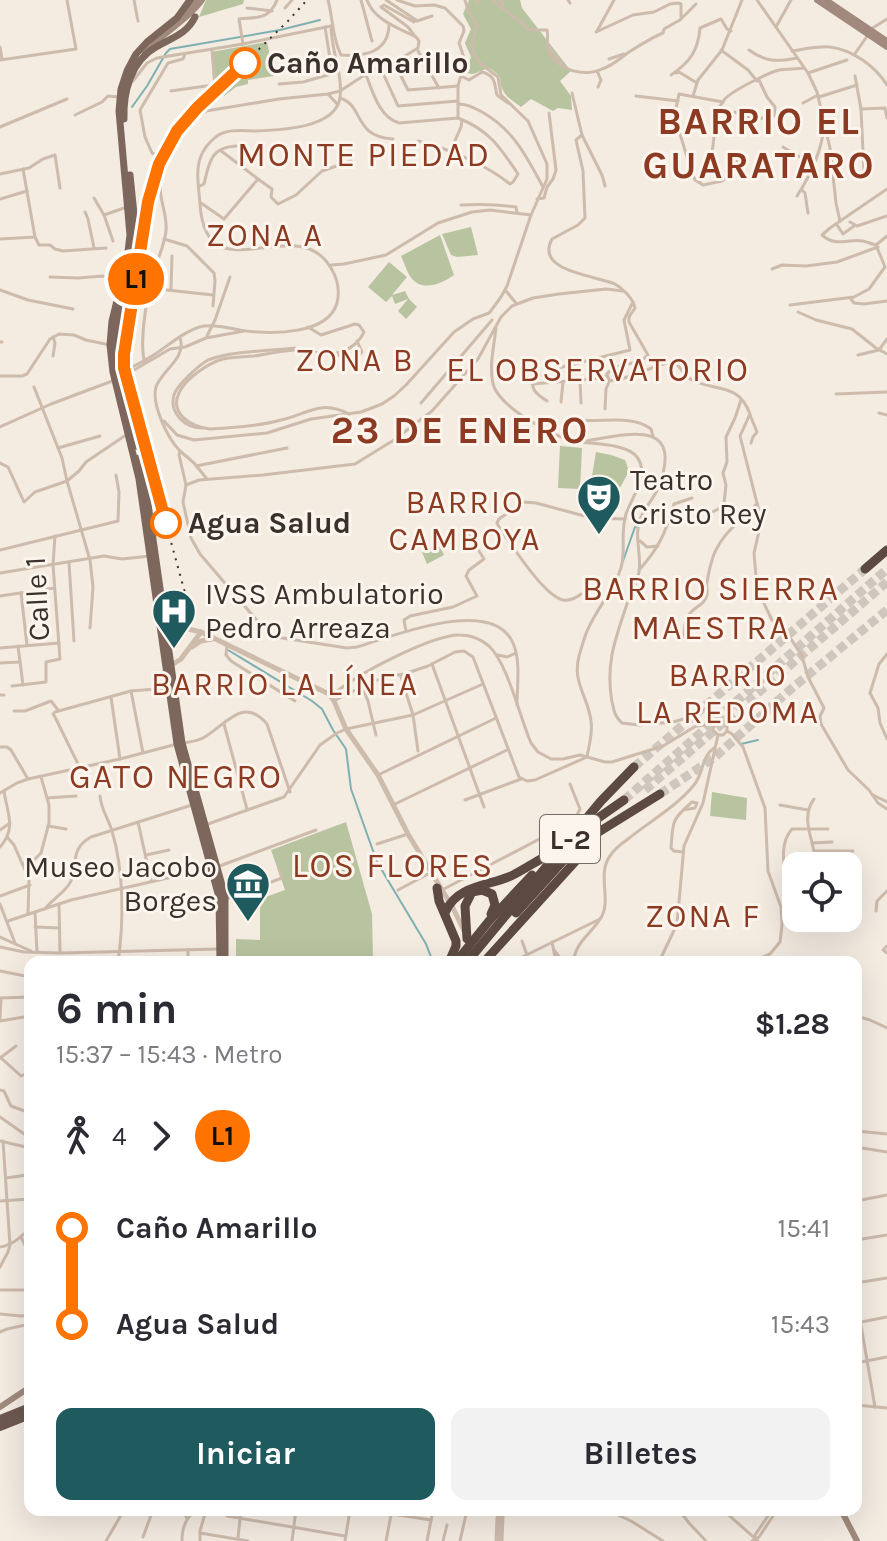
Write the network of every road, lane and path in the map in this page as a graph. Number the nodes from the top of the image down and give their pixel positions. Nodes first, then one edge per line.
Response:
1 (67, 0) edge
2 (134, 0) edge
3 (193, 0) edge
4 (202, 0) edge
5 (277, 0) edge
6 (292, 0) edge
7 (328, 0) edge
8 (361, 0) edge
9 (367, 0) edge
10 (386, 0) edge
11 (397, 0) edge
12 (465, 0) edge
13 (492, 0) edge
14 (499, 0) edge
15 (614, 0) edge
16 (742, 0) edge
17 (757, 0) edge
18 (791, 0) edge
19 (817, 0) edge
20 (826, 0) edge
21 (696, 4) dead end
22 (502, 7) junction
23 (247, 8) dead end
24 (285, 8) dead end
25 (272, 11) junction
26 (432, 16) dead end
27 (195, 17) dead end
28 (681, 17) junction
29 (887, 19) edge
30 (138, 21) dead end
31 (416, 21) junction
32 (389, 23) junction
33 (331, 26) junction
34 (325, 27) junction
35 (776, 27) junction
36 (731, 31) junction
37 (870, 31) junction
38 (414, 35) junction
39 (372, 41) dead end
40 (548, 41) junction
41 (887, 41) edge
42 (243, 44) junction
43 (0, 47) edge
44 (887, 47) edge
45 (212, 50) junction
46 (721, 50) junction
47 (749, 50) dead end
48 (418, 51) dead end
49 (792, 51) junction
50 (628, 53) junction
51 (185, 54) junction
52 (854, 55) junction
53 (797, 58) junction
54 (140, 59) junction
55 (609, 59) dead end
56 (1, 60) edge
57 (847, 60) dead end
58 (561, 62) dead end
59 (396, 66) dead end
60 (804, 68) junction
61 (382, 71) dead end
62 (597, 71) junction
63 (808, 73) junction
64 (366, 75) junction
65 (461, 76) junction
66 (855, 76) dead end
67 (758, 80) junction
68 (697, 83) junction
69 (279, 84) dead end
70 (213, 85) junction
71 (857, 85) junction
72 (887, 85) edge
73 (458, 86) junction
74 (598, 87) dead end
75 (439, 88) junction
76 (171, 91) dead end
77 (340, 91) junction
78 (572, 93) dead end
79 (328, 94) junction
80 (122, 96) junction
81 (636, 96) dead end
82 (693, 96) junction
83 (818, 96) junction
84 (340, 98) junction
85 (67, 99) dead end
86 (678, 101) junction
87 (458, 102) junction
88 (723, 102) junction
89 (508, 103) junction
90 (803, 103) dead end
91 (338, 105) junction
92 (861, 109) junction
93 (735, 112) dead end
94 (549, 113) dead end
95 (75, 115) dead end
96 (887, 118) edge
97 (460, 119) junction
98 (825, 124) junction
99 (0, 127) edge
100 (582, 135) junction
101 (393, 139) dead end
102 (418, 141) dead end
103 (236, 146) dead end
104 (783, 147) dead end
105 (220, 150) junction
106 (450, 152) junction
107 (740, 159) dead end
108 (351, 161) dead end
109 (813, 165) junction
110 (23, 169) junction
111 (0, 174) edge
112 (864, 174) dead end
113 (258, 179) junction
114 (699, 183) junction
115 (199, 186) junction
116 (605, 186) dead end
117 (543, 187) junction
118 (60, 188) dead end
119 (801, 189) junction
120 (887, 189) edge
121 (27, 191) junction
122 (797, 196) dead end
123 (94, 198) dead end
124 (0, 199) edge
125 (537, 199) junction
126 (200, 203) junction
127 (461, 205) dead end
128 (128, 206) junction
129 (85, 212) dead end
130 (517, 212) junction
131 (808, 213) dead end
132 (104, 215) junction
133 (531, 215) junction
134 (887, 216) edge
135 (838, 223) junction
136 (887, 236) edge
137 (35, 237) junction
138 (0, 239) edge
139 (164, 239) junction
140 (113, 241) dead end
141 (877, 246) junction
142 (94, 248) junction
143 (106, 248) dead end
144 (172, 256) dead end
145 (344, 264) junction
146 (329, 265) junction
147 (772, 269) dead end
148 (335, 276) junction
149 (50, 277) dead end
150 (230, 277) dead end
151 (122, 279) junction
152 (149, 288) junction
153 (0, 290) edge
154 (171, 290) junction
155 (505, 290) junction
156 (623, 291) junction
157 (213, 295) junction
158 (851, 299) junction
159 (887, 301) edge
160 (633, 302) junction
161 (516, 303) junction
162 (790, 305) dead end
163 (213, 306) dead end
164 (73, 309) dead end
165 (798, 312) dead end
166 (489, 313) junction
167 (492, 320) junction
168 (212, 326) junction
169 (497, 326) junction
170 (308, 327) junction
171 (244, 331) junction
172 (53, 337) junction
173 (180, 338) junction
174 (206, 338) junction
175 (887, 339) edge
176 (357, 341) junction
177 (110, 345) junction
178 (181, 348) junction
179 (879, 350) junction
180 (332, 354) junction
181 (887, 354) edge
182 (858, 355) dead end
183 (53, 356) dead end
184 (144, 362) junction
185 (123, 374) junction
186 (0, 376) edge
187 (608, 378) junction
188 (580, 380) junction
189 (563, 381) junction
190 (532, 384) junction
191 (34, 387) dead end
192 (887, 392) edge
193 (836, 394) dead end
194 (741, 400) junction
195 (547, 401) dead end
196 (561, 402) dead end
197 (421, 403) dead end
198 (581, 403) dead end
199 (42, 408) junction
200 (323, 408) junction
201 (605, 409) dead end
202 (879, 413) dead end
203 (349, 414) junction
204 (750, 414) junction
205 (887, 415) edge
206 (161, 416) junction
207 (323, 418) junction
208 (578, 420) dead end
209 (0, 427) edge
210 (128, 434) junction
211 (100, 436) dead end
212 (653, 436) junction
213 (580, 442) junction
214 (751, 443) dead end
215 (58, 448) junction
216 (287, 448) dead end
217 (180, 451) junction
218 (0, 463) edge
219 (196, 466) junction
220 (116, 475) dead end
221 (207, 479) junction
222 (67, 481) junction
223 (186, 485) junction
224 (692, 498) dead end
225 (758, 503) junction
226 (707, 515) dead end
227 (625, 519) junction
228 (82, 529) junction
229 (469, 535) dead end
230 (55, 536) junction
231 (638, 540) junction
232 (658, 546) junction
233 (0, 550) edge
234 (887, 550) edge
235 (152, 556) junction
236 (90, 560) junction
237 (69, 563) junction
238 (53, 565) junction
239 (865, 569) tunnel mouth
240 (639, 570) junction
241 (0, 573) edge
242 (54, 588) junction
243 (21, 593) junction
244 (581, 594) dead end
245 (0, 596) edge
246 (90, 628) dead end
247 (166, 631) junction
248 (406, 631) junction
249 (203, 633) junction
250 (684, 637) dead end
251 (215, 639) junction
252 (74, 641) dead end
253 (201, 641) junction
254 (59, 643) junction
255 (227, 644) junction
256 (27, 645) junction
257 (18, 646) junction
258 (0, 648) edge
259 (189, 650) junction
260 (495, 653) junction
261 (516, 653) junction
262 (887, 654) edge
263 (20, 662) junction
264 (0, 663) edge
265 (432, 664) junction
266 (168, 666) junction
267 (401, 675) junction
268 (350, 680) junction
269 (483, 684) junction
270 (23, 685) junction
271 (12, 686) dead end
272 (169, 688) junction
273 (362, 688) junction
274 (131, 691) junction
275 (347, 694) junction
276 (111, 697) junction
277 (333, 699) junction
278 (446, 700) junction
279 (295, 701) dead end
280 (517, 705) junction
281 (58, 710) junction
282 (726, 710) dead end
283 (14, 711) dead end
284 (413, 715) junction
285 (496, 718) junction
286 (722, 721) junction
287 (224, 724) junction
288 (373, 724) junction
289 (714, 724) junction
290 (346, 729) junction
291 (727, 731) junction
292 (376, 735) dead end
293 (718, 735) junction
294 (458, 736) junction
295 (887, 739) edge
296 (180, 744) junction
297 (0, 747) edge
298 (714, 748) junction
299 (507, 750) junction
300 (418, 751) dead end
301 (143, 753) junction
302 (587, 757) junction
303 (120, 759) junction
304 (634, 767) tunnel mouth
305 (80, 768) junction
306 (471, 768) junction
307 (378, 775) junction
308 (41, 776) junction
309 (28, 779) junction
310 (521, 779) junction
311 (570, 784) dead end
312 (2, 792) edge
313 (290, 792) junction
314 (660, 794) tunnel mouth
315 (479, 795) junction
316 (872, 795) junction
317 (76, 796) dead end
318 (100, 796) dead end
319 (47, 798) junction
320 (814, 799) dead end
321 (465, 800) dead end
322 (887, 802) edge
323 (194, 804) junction
324 (393, 805) junction
325 (780, 805) dead end
326 (484, 807) dead end
327 (887, 808) edge
328 (247, 809) junction
329 (683, 810) dead end
330 (808, 810) junction
331 (10, 822) junction
332 (138, 822) junction
333 (673, 822) junction
334 (203, 825) junction
335 (679, 825) dead end
336 (48, 826) junction
337 (808, 828) junction
338 (66, 829) dead end
339 (828, 829) dead end
340 (0, 830) edge
341 (112, 830) junction
342 (316, 830) dead end
343 (408, 834) junction
344 (8, 838) junction
345 (832, 842) dead end
346 (812, 843) junction
347 (377, 844) dead end
348 (0, 847) edge
349 (169, 850) dead end
350 (853, 851) dead end
351 (683, 852) junction
352 (784, 852) edge
353 (553, 853) junction
354 (145, 855) junction
355 (22, 864) junction
356 (215, 868) junction
357 (279, 869) dead end
358 (151, 881) junction
359 (436, 882) junction
360 (30, 885) junction
361 (122, 888) junction
362 (398, 890) dead end
363 (887, 891) edge
364 (462, 893) junction
365 (0, 896) edge
366 (529, 898) junction
367 (225, 899) junction
368 (0, 904) edge
369 (59, 904) junction
370 (448, 907) junction
371 (45, 909) junction
372 (876, 911) dead end
373 (35, 913) junction
374 (28, 914) junction
375 (782, 918) edge
376 (600, 919) junction
377 (8, 921) junction
378 (501, 921) junction
379 (35, 927) junction
380 (59, 928) junction
381 (481, 931) junction
382 (782, 932) edge
383 (0, 937) edge
384 (522, 941) dead end
385 (552, 942) junction
386 (15, 943) junction
387 (465, 944) junction
388 (0, 947) edge
389 (220, 949) junction
390 (188, 950) junction
391 (554, 950) junction
392 (31, 951) junction
393 (37, 952) junction
394 (119, 952) junction
395 (60, 953) junction
396 (526, 955) joint
397 (119, 956) edge
398 (188, 956) edge
399 (221, 956) edge
400 (222, 956) edge
401 (452, 956) edge
402 (459, 956) edge
403 (466, 956) edge
404 (471, 956) edge
405 (472, 956) edge
406 (479, 956) edge
407 (488, 956) edge
408 (495, 956) edge
409 (555, 956) edge
410 (558, 956) edge
411 (575, 956) edge
412 (662, 956) edge
413 (767, 956) edge
414 (0, 971) edge
415 (24, 976) edge
416 (24, 997) edge
417 (1, 998) edge
418 (24, 1017) edge
419 (862, 1018) edge
420 (0, 1020) edge
421 (887, 1028) edge
422 (16, 1046) dead end
423 (0, 1058) edge
424 (24, 1075) edge
425 (0, 1090) edge
426 (24, 1111) edge
427 (0, 1117) edge
428 (862, 1132) edge
429 (24, 1134) edge
430 (887, 1134) edge
431 (1, 1141) edge
432 (24, 1147) edge
433 (862, 1148) edge
434 (887, 1152) edge
435 (24, 1175) edge
436 (6, 1178) junction
437 (887, 1195) edge
438 (24, 1200) edge
439 (862, 1200) edge
440 (0, 1201) edge
441 (7, 1201) junction
442 (8, 1222) junction
443 (0, 1224) edge
444 (887, 1235) edge
445 (862, 1239) edge
446 (24, 1240) edge
447 (10, 1245) junction
448 (0, 1247) edge
449 (0, 1267) edge
450 (887, 1278) edge
451 (862, 1282) edge
452 (0, 1290) edge
453 (24, 1290) edge
454 (0, 1314) edge
455 (24, 1316) edge
456 (887, 1317) edge
457 (862, 1321) edge
458 (24, 1325) edge
459 (0, 1332) edge
460 (862, 1339) edge
461 (887, 1357) edge
462 (867, 1361) junction
463 (862, 1362) edge
464 (24, 1391) edge
465 (862, 1406) edge
466 (0, 1407) edge
467 (875, 1407) junction
468 (887, 1408) edge
469 (24, 1409) edge
470 (24, 1417) edge
471 (0, 1419) edge
472 (0, 1427) edge
473 (121, 1516) edge
474 (151, 1516) edge
475 (186, 1516) edge
476 (190, 1516) edge
477 (204, 1516) edge
478 (227, 1516) dead end
479 (295, 1516) edge
480 (349, 1516) edge
481 (391, 1516) edge
482 (412, 1516) edge
483 (432, 1516) edge
484 (466, 1516) edge
485 (498, 1516) edge
486 (622, 1516) edge
487 (684, 1516) edge
488 (729, 1516) edge
489 (769, 1516) edge
490 (844, 1516) edge
491 (240, 1518) junction
492 (187, 1519) junction
493 (431, 1520) junction
494 (447, 1525) dead end
495 (294, 1527) junction
496 (200, 1533) junction
497 (143, 1537) dead end
498 (345, 1538) edge
499 (237, 1540) edge
500 (755, 1540) edge
501 (106, 1541) edge
502 (182, 1541) edge
503 (200, 1541) edge
504 (248, 1541) edge
505 (292, 1541) edge
506 (386, 1541) edge
507 (427, 1541) edge
508 (443, 1541) edge
509 (460, 1541) edge
510 (499, 1541) edge
511 (663, 1541) edge
512 (706, 1541) edge
513 (857, 1541) edge

1 - 56 street
2 - 30 street
3 - 80 main road
4 - 54 main road
5 - 25 street
6 - 24 street
7 - 33 street
8 - 39 street
9 - 32 street
10 - 31 street
11 - 65 street
12 - 89 street
13 - 22 street
14 - 22 street
15 - 28 street
16 - 36 street
17 - 35 street
18 - 35 street
19 - 37 main road
20 - 37 main road
21 - 28 street
22 - 40 street
23 - 25 street
25 - 42 street
26 - 31 street
27 - 54 main road
28 - 50 street
29 - 37 street
31 - 38 street
32 - 33 street
32 - 38 street
33 - 34 street
33 - 77 street
34 - 42 street
34 - 69 street
35 - 49 street
36 - 46 street
36 - 68 street
37 - 41 main road
37 - 44 main road
37 - 52 street
38 - 64 street
40 - 58 street
40 - 62 street
42 - 45 street
43 - 56 street
45 - 51 street
45 - 70 street
46 - 67 street
46 - 68 street
47 - 53 street
48 - 75 street
49 - 52 street
49 - 53 street
50 - 55 street
50 - 62 street
51 - 70 street
51 - 80 street
52 - 72 street
53 - 60 street
54 - 80 main road
57 - 63 street
59 - 75 street
60 - 63 street
60 - 67 street
61 - 87 street
62 - 74 street
63 - 83 street
64 - 77 street
64 - 97 street
65 - 73 street
65 - 89 street
66 - 71 street
67 - 88 street
67 - 93 street
68 - 82 street
70 - 76 street
71 - 83 street
71 - 92 street
73 - 75 street
73 - 87 street
77 - 79 street
77 - 84 street
78 - 100 street
79 - 91 street
79 - 139 street
80 - 95 street
80 - 128 main road
80 - 185 main road
81 - 86 street
82 - 86 street
82 - 88 street
83 - 90 street
83 - 98 street
84 - 91 street
84 - 101 street
85 - 99 street
86 - 114 street
87 - 97 street
87 - 117 street
88 - 114 street
89 - 117 street
91 - 115 street
92 - 96 street
92 - 112 street
94 - 125 street
97 - 106 street
97 - 106 street
98 - 109 street
98 - 135 street
100 - 116 street
100 - 156 street
102 - 106 street
103 - 105 street
104 - 109 street
105 - 113 street
105 - 115 street
107 - 114 street
108 - 113 street
109 - 119 street
110 - 111 street
110 - 118 street
110 - 121 street
113 - 126 street
115 - 126 street
117 - 125 street
119 - 122 street
119 - 131 street
120 - 135 street
121 - 124 street
121 - 137 street
123 - 132 street
125 - 133 street
126 - 146 street
127 - 130 street
128 - 132 street
128 - 151 main road
129 - 142 street
130 - 133 street
130 - 145 street
132 - 140 street
133 - 155 street
134 - 135 street
135 - 141 street
136 - 141 street
137 - 138 street
137 - 142 street
139 - 152 street
139 - 157 street
141 - 147 street
141 - 158 street
142 - 143 street
144 - 154 street
145 - 146 street
145 - 148 street
146 - 148 street
148 - 170 street
149 - 151 street
150 - 168 street
151 - 177 main road
152 - 154 street
152 - 184 street
153 - 164 street
154 - 157 street
155 - 161 street
155 - 166 street
156 - 160 street
156 - 161 street
157 - 163 street
158 - 159 street
158 - 162 street
160 - 187 street
160 - 190 street
161 - 169 street
165 - 179 street
166 - 167 street
166 - 203 street
167 - 169 street
167 - 197 street
168 - 171 street
168 - 173 street
168 - 174 street
169 - 213 street
169 - 221 street
170 - 171 street
170 - 176 street
171 - 174 street
172 - 177 street
172 - 183 street
172 - 186 street
173 - 178 street
173 - 184 street
174 - 178 street
175 - 179 street
176 - 180 street
176 - 180 street
177 - 185 main road
178 - 184 street
178 - 206 street
179 - 181 street
179 - 182 street
180 - 200 street
184 - 185 street
185 - 199 street
185 - 210 main road
185 - 235 main road
187 - 188 street
187 - 194 street
187 - 201 street
188 - 189 street
188 - 198 street
189 - 190 street
189 - 196 street
190 - 195 street
191 - 199 street
192 - 193 street
194 - 204 street
194 - 226 street
199 - 209 street
199 - 215 street
200 - 203 street
200 - 207 street
202 - 205 street
203 - 207 street
204 - 214 street
204 - 225 street
206 - 207 street
206 - 217 street
208 - 212 street
210 - 222 street
210 - 235 main road
211 - 215 street
212 - 213 street
212 - 231 street
213 - 227 street
215 - 222 street
216 - 219 street
217 - 219 street
217 - 223 street
218 - 222 street
219 - 221 street
220 - 228 street
221 - 223 street
222 - 228 street
223 - 248 street
224 - 232 street
225 - 250 street
225 - 316 street
227 - 244 street
227 - 302 street
228 - 230 street
228 - 236 street
229 - 248 street
230 - 233 street
230 - 238 street, Calle 1
231 - 232 street
231 - 240 street
232 - 240 street
234 - 239 highway
235 - 236 street
235 - 247 main road
235 - 266 main road
236 - 237 street
236 - 246 street
237 - 238 street
237 - 252 street
238 - 241 street
238 - 242 street, Calle 1
240 - 286 street
242 - 243 street
242 - 254 street, Calle 1
243 - 245 street
243 - 256 street
247 - 249 street
247 - 266 main road
248 - 261 street
249 - 251 street
249 - 253 street
249 - 259 street
251 - 253 street
251 - 255 street
253 - 259 street
254 - 256 street
254 - 270 street, Calle 1
255 - 277 street
255 - 279 street
256 - 257 street
257 - 258 street
257 - 263 street
259 - 266 street
260 - 261 street
260 - 268 street
260 - 280 street
261 - 280 street
262 - 295 street
263 - 264 street
263 - 270 street
265 - 267 street
265 - 269 street
265 - 278 street
266 - 272 main road
266 - 296 main road
267 - 273 street
267 - 284 street
268 - 275 street
268 - 277 street
269 - 278 street
269 - 285 street
270 - 271 street
272 - 274 street
272 - 296 main road
273 - 275 street
273 - 288 street
274 - 276 street
274 - 301 street
275 - 277 street
276 - 281 street
276 - 303 street
277 - 290 street
278 - 284 street
278 - 294 street
280 - 302 street
281 - 283 street
281 - 305 street
282 - 286 street
284 - 288 street
284 - 300 street
285 - 294 street
285 - 299 street
286 - 289 street
286 - 291 street
287 - 296 street
287 - 313 street
287 - 328 street
288 - 290 street
288 - 292 street
289 - 293 street
289 - 302 street
290 - 307 street
290 - 313 street
291 - 293 street
291 - 375 street
293 - 298 street
294 - 306 street
294 - 307 street
296 - 301 street
296 - 323 main road
296 - 334 main road
297 - 309 street
298 - 351 street
298 - 376 street
299 - 306 street
299 - 310 street
301 - 303 street
302 - 310 street
303 - 305 street
304 - 366 highway, L-2
305 - 308 street
306 - 315 street
306 - 324 street
307 - 324 street
308 - 309 street
308 - 319 street
309 - 312 street
310 - 315 street
311 - 359 street
312 - 331 street
313 - 328 street
314 - 366 highway, L-2
315 - 321 street
315 - 326 street
316 - 322 street
316 - 327 street
317 - 319 street
318 - 341 street
319 - 336 street
320 - 330 street
323 - 332 street
323 - 334 main road
324 - 343 street
325 - 330 street
328 - 334 street
329 - 333 street
330 - 337 street
331 - 340 street
331 - 344 street
332 - 341 street
332 - 354 street
333 - 335 street
333 - 351 street
334 - 356 main road
336 - 338 street
336 - 355 street
337 - 339 street
337 - 346 street
337 - 352 street
341 - 361 street
341 - 371 street
342 - 356 street
343 - 347 street
343 - 359 street
344 - 348 street
344 - 355 street
345 - 346 street
346 - 350 street
349 - 354 street
351 - 412 street
353 - 364 highway
353 - 366 highway, L-2
353 - 381 highway, L-2
354 - 358 street
355 - 360 street
356 - 358 street
356 - 367 main road
356 - 389 main road
357 - 367 street
358 - 361 street
359 - 362 street
359 - 364 highway
359 - 370 street
359 - 401 highway
360 - 365 street
360 - 374 street
361 - 369 street
361 - 394 street
363 - 372 street
364 - 370 highway
366 - 378 highway, L-2
366 - 406 highway, L-2
366 - 407 highway, L-2
366 - 408 highway
367 - 400 main road
368 - 377 street
369 - 371 street
369 - 380 street
370 - 387 street
371 - 373 street
373 - 374 street
373 - 379 street
374 - 377 street
376 - 385 street
376 - 411 street
377 - 386 street
378 - 387 highway, L-2
378 - 405 highway, L-2
379 - 380 street
379 - 393 street
380 - 395 street
381 - 387 highway, L-2
381 - 387 highway
382 - 413 street
383 - 386 street
384 - 396 street
385 - 391 street
385 - 396 street
386 - 392 street
387 - 402 highway, L-2
387 - 403 street
387 - 404 street
388 - 392 street
389 - 390 street
389 - 399 main road
390 - 394 street
390 - 398 street
391 - 409 street
391 - 410 street
392 - 393 street
393 - 395 street
394 - 395 street
394 - 397 street
414 - 415 street
416 - 417 street
417 - 420 street
418 - 420 street
419 - 421 street
422 - 423 street
423 - 424 street
425 - 426 street
427 - 429 street
428 - 430 street
431 - 432 street
431 - 436 street
433 - 434 street
435 - 436 street
436 - 441 street
437 - 439 street
438 - 441 street
440 - 441 street
441 - 442 street
442 - 443 street
442 - 447 street
444 - 445 street
446 - 447 street
447 - 448 street
447 - 449 street
450 - 451 street
452 - 453 street
454 - 455 street
456 - 457 street
458 - 459 street
460 - 462 street
461 - 462 street
462 - 463 street
462 - 467 street
464 - 466 main road
465 - 467 street
467 - 468 street
469 - 471 highway
470 - 472 highway
473 - 501 street
474 - 497 street
475 - 492 street
476 - 492 street
477 - 496 street
478 - 491 street
479 - 495 street
480 - 498 street
481 - 506 street
482 - 493 street
483 - 493 street
484 - 509 street
485 - 510 street
486 - 511 street
487 - 512 street
488 - 500 street
489 - 500 street
490 - 513 main road
491 - 495 street
491 - 499 street
492 - 502 street
493 - 507 street
494 - 508 street
495 - 498 street
495 - 505 street
496 - 499 street
496 - 503 street
499 - 504 street

